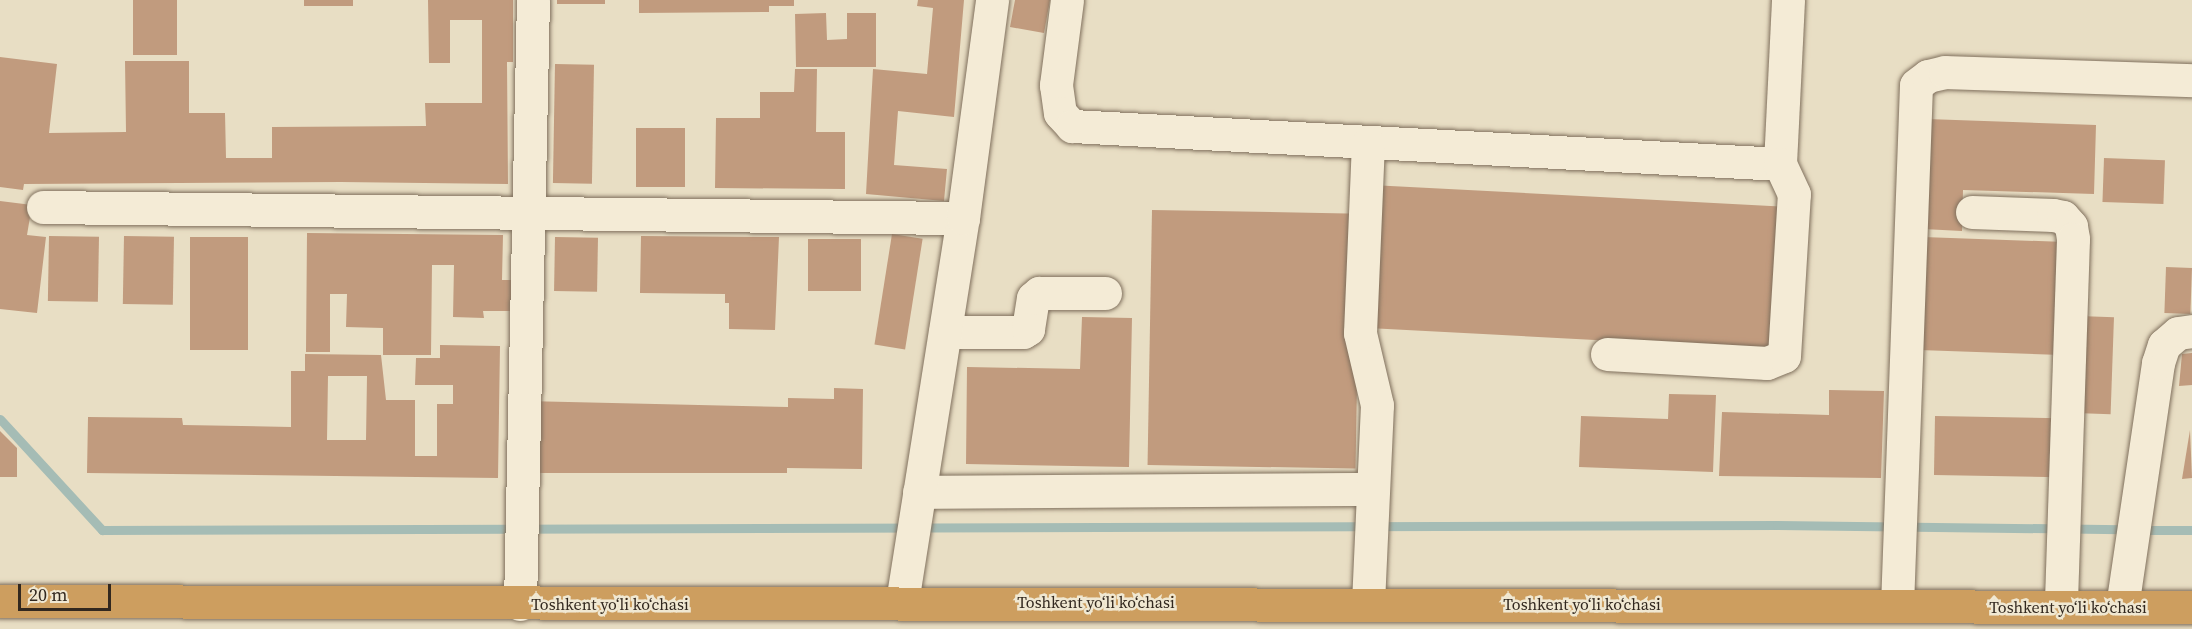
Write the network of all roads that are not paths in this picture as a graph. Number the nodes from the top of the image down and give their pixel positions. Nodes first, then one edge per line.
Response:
1 (533, 0) edge
2 (992, 0) edge
3 (1067, 0) edge
4 (1788, 0) edge
5 (2192, 80) edge
6 (1368, 142) junction
7 (1780, 164) junction
8 (43, 207) dead end
9 (529, 212) junction
10 (1972, 212) dead end
11 (963, 218) junction
12 (1105, 293) dead end
13 (2192, 331) edge
14 (945, 332) junction
15 (1607, 354) dead end
16 (1373, 499) junction
17 (915, 516) junction
18 (0, 601) edge
19 (902, 602) junction
20 (1368, 603) junction
21 (520, 604) junction
22 (1897, 606) junction
23 (2061, 606) junction
24 (2122, 607) junction
25 (2192, 607) edge

1 - 9 street
2 - 11 street
3 - 6 street
4 - 7 street
5 - 22 street
6 - 7 street
6 - 16 street
7 - 15 street
8 - 9 street
9 - 11 street
9 - 21 street
10 - 23 street
11 - 14 street
12 - 14 street
13 - 24 street
14 - 17 street
16 - 17 street
16 - 20 street
17 - 19 street
18 - 21 highway, Toshkent yo‘li ko‘chasi
19 - 20 highway, Toshkent yo‘li ko‘chasi
19 - 21 highway, Toshkent yo‘li ko‘chasi
20 - 22 highway, Toshkent yo‘li ko‘chasi
22 - 23 highway, Toshkent yo‘li ko‘chasi
23 - 24 highway, Toshkent yo‘li ko‘chasi
24 - 25 highway, Toshkent yo‘li ko‘chasi

